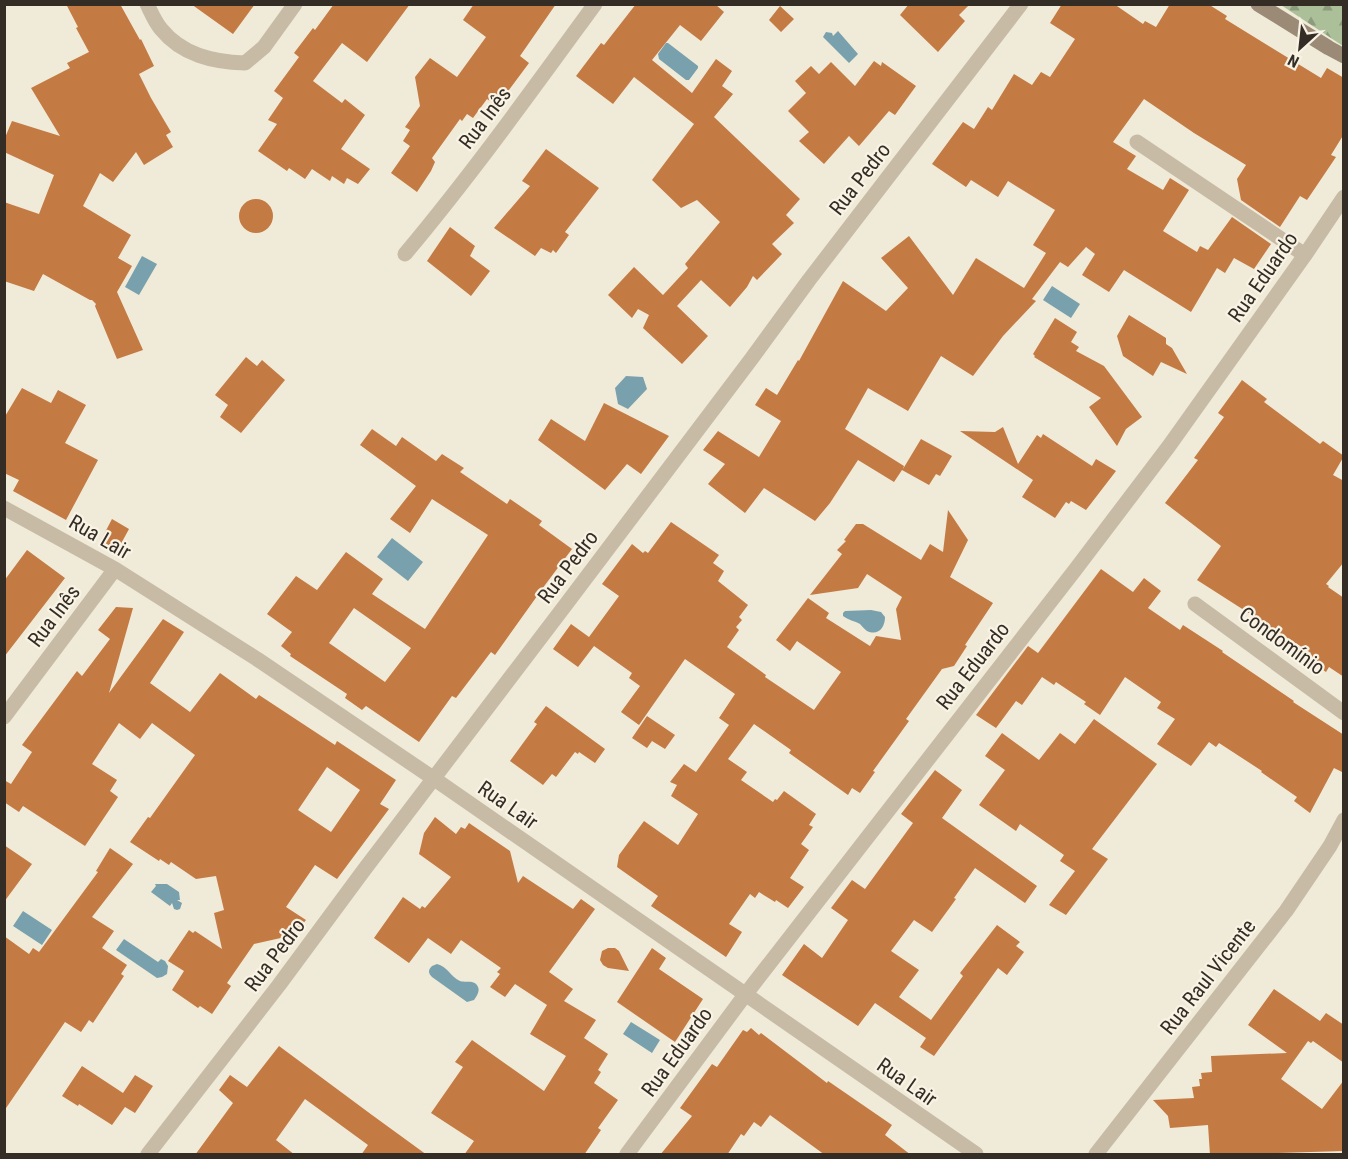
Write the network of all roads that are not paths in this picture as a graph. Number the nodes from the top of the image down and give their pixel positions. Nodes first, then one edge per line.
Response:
1 (147, 4) edge
2 (295, 4) edge
3 (595, 4) edge
4 (1021, 4) edge
5 (1258, 4) edge
6 (1344, 56) edge
7 (1137, 142) dead end
8 (1344, 197) edge
9 (405, 254) dead end
10 (1305, 255) junction
11 (4, 508) edge
12 (116, 569) junction
13 (1195, 604) dead end
14 (1344, 712) edge
15 (4, 717) edge
16 (433, 778) junction
17 (1344, 820) edge
18 (745, 995) junction
19 (148, 1155) edge
20 (627, 1155) edge
21 (976, 1155) edge
22 (1096, 1155) edge

1 - 2 street
3 - 9 street, Rua Inês
4 - 16 street, Rua Pedro
5 - 6 street
7 - 10 street
8 - 10 street, Rua Eduardo
10 - 18 street, Rua Eduardo
11 - 12 street, Rua Lair
12 - 15 street, Rua Inês
12 - 16 street, Rua Lair
13 - 14 street, Condomínio
16 - 18 street, Rua Lair
16 - 19 street, Rua Pedro
17 - 22 street, Rua Raul Vicente
18 - 20 street, Rua Eduardo
18 - 21 street, Rua Lair

